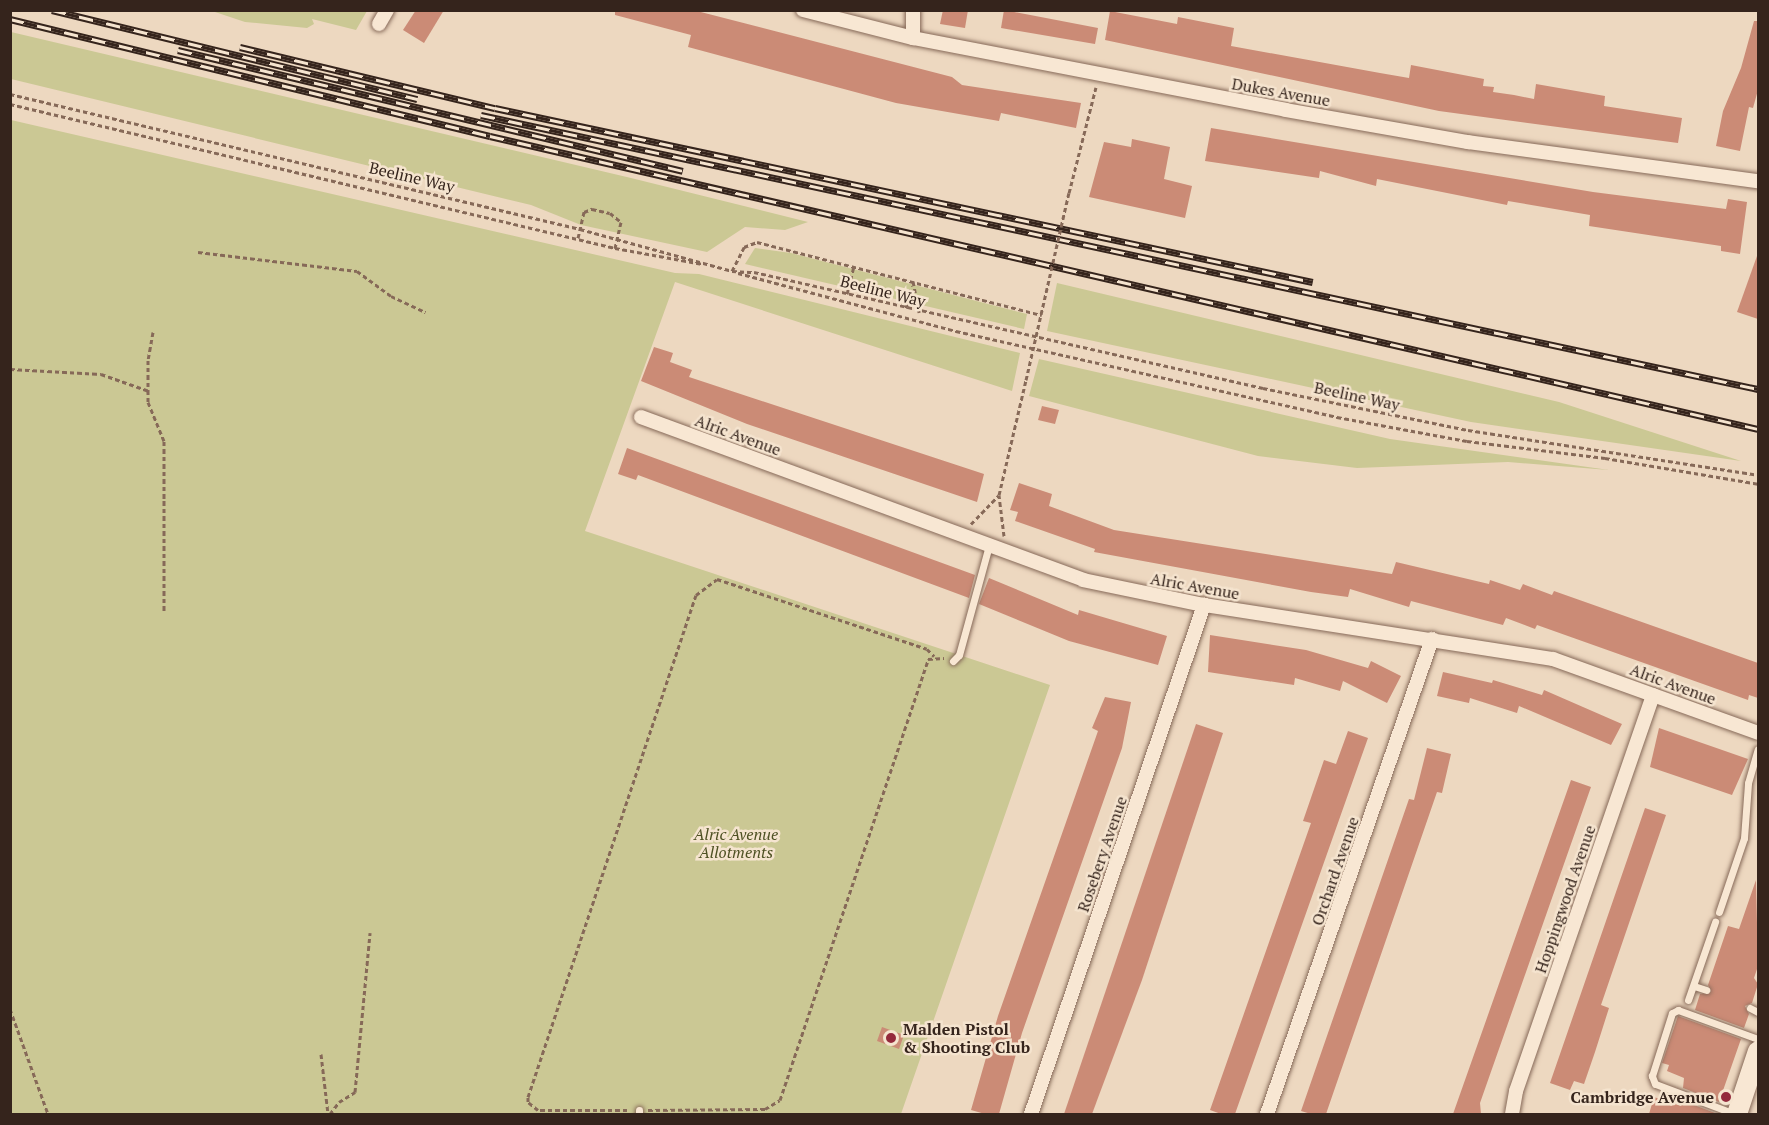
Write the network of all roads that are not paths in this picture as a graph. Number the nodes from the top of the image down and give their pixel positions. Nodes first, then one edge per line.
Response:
1 (387, 10) edge
2 (803, 10) edge
3 (913, 10) edge
4 (379, 24) dead end
5 (913, 39) junction
6 (1758, 181) edge
7 (641, 417) dead end
8 (988, 545) junction
9 (1204, 605) junction
10 (1432, 639) junction
11 (953, 661) road end
12 (1653, 695) junction
13 (1758, 733) edge
14 (1758, 748) edge
15 (1719, 912) dead end
16 (1715, 922) dead end
17 (1694, 986) junction
18 (1706, 990) dead end
19 (1688, 1000) dead end
20 (1750, 1008) dead end
21 (1758, 1012) edge
22 (1758, 1039) edge
23 (1758, 1051) edge
24 (1031, 1114) edge
25 (1267, 1114) edge
26 (1512, 1114) edge
27 (1737, 1114) edge

1 - 4 street
2 - 5 street, Dukes Avenue
3 - 5 street
5 - 6 street, Dukes Avenue
7 - 8 street, Alric Avenue
8 - 9 street, Alric Avenue
8 - 11 lane
9 - 10 street, Alric Avenue
9 - 24 street, Rosebery Avenue
10 - 12 street, Alric Avenue
10 - 25 street, Orchard Avenue
12 - 13 street, Alric Avenue
12 - 26 street, Hoppingwood Avenue
14 - 15 lane
16 - 17 lane
17 - 18 lane
17 - 19 lane
20 - 21 lane
22 - 27 lane
23 - 27 main road

